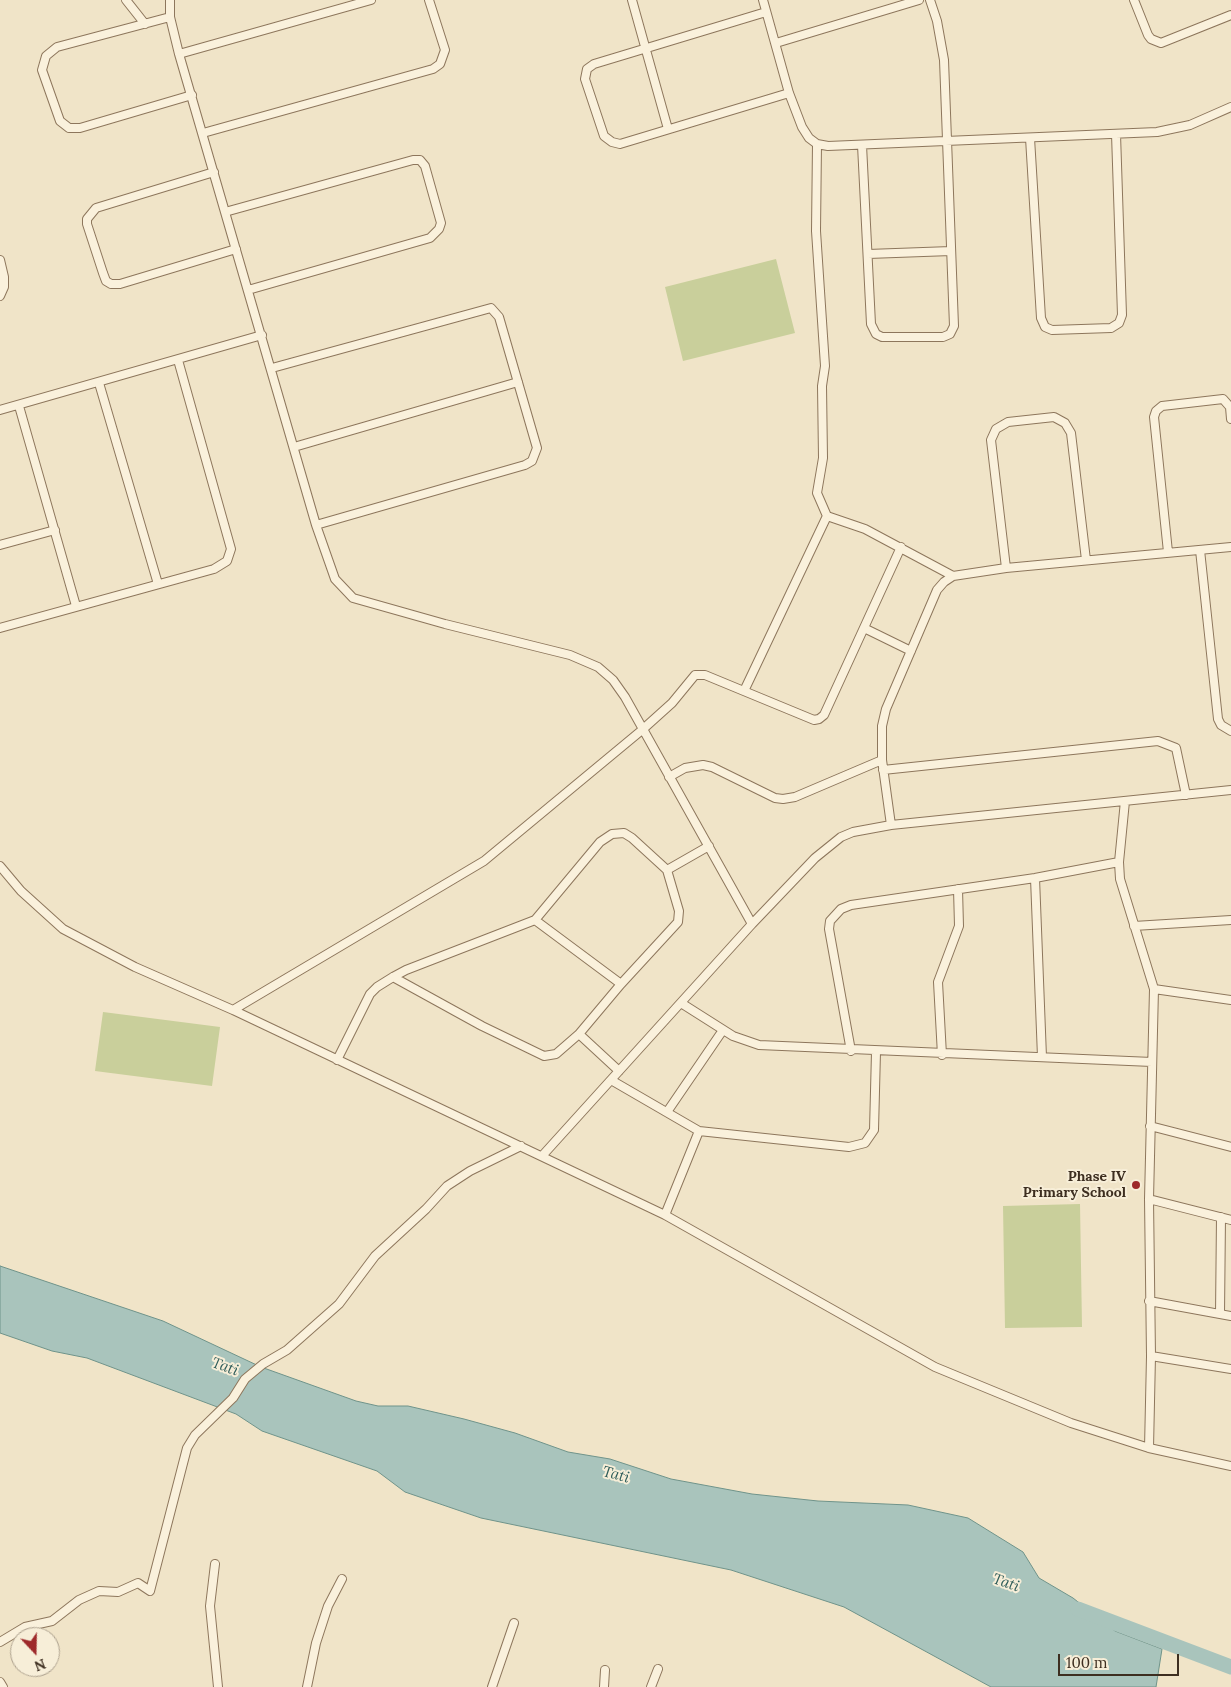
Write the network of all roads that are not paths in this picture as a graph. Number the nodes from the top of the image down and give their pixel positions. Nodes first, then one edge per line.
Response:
1 (126, 0) edge
2 (170, 0) edge
3 (371, 0) edge
4 (429, 0) edge
5 (632, 0) edge
6 (763, 0) edge
7 (919, 0) edge
8 (930, 0) edge
9 (1134, 0) edge
10 (345, 4) edge
11 (766, 12) junction
12 (1231, 15) edge
13 (170, 17) junction
14 (146, 24) junction
15 (776, 43) junction
16 (645, 49) junction
17 (179, 54) junction
18 (789, 93) junction
19 (192, 94) junction
20 (1231, 107) edge
21 (668, 129) junction
22 (203, 133) junction
23 (1116, 134) junction
24 (1030, 138) junction
25 (946, 143) junction
26 (817, 144) junction
27 (862, 145) junction
28 (214, 172) junction
29 (225, 212) junction
30 (236, 249) junction
31 (951, 251) junction
32 (868, 254) junction
33 (0, 260) edge
34 (248, 290) junction
35 (0, 296) edge
36 (262, 336) junction
37 (178, 360) junction
38 (272, 368) junction
39 (518, 382) junction
40 (99, 383) junction
41 (20, 406) junction
42 (0, 410) edge
43 (1231, 420) edge
44 (294, 447) junction
45 (827, 516) junction
46 (316, 525) junction
47 (55, 530) junction
48 (0, 546) edge
49 (1231, 546) edge
50 (901, 547) junction
51 (1200, 550) junction
52 (1168, 552) junction
53 (1086, 560) junction
54 (1006, 568) junction
55 (952, 576) junction
56 (158, 584) junction
57 (76, 606) junction
58 (0, 628) edge
59 (864, 628) junction
60 (911, 650) junction
61 (744, 691) junction
62 (642, 730) junction
63 (1231, 731) edge
64 (882, 760) junction
65 (883, 770) junction
66 (669, 777) junction
67 (1231, 790) edge
68 (1186, 795) junction
69 (1125, 801) junction
70 (891, 825) junction
71 (708, 846) junction
72 (1119, 862) junction
73 (0, 866) edge
74 (667, 870) junction
75 (1035, 878) junction
76 (958, 889) junction
77 (534, 920) junction
78 (1231, 920) edge
79 (752, 924) junction
80 (1134, 926) junction
81 (393, 977) junction
82 (620, 984) junction
83 (1154, 990) junction
84 (1231, 1000) edge
85 (681, 1003) junction
86 (233, 1010) junction
87 (723, 1030) junction
88 (579, 1034) junction
89 (851, 1051) junction
90 (876, 1052) junction
91 (942, 1055) junction
92 (1042, 1057) junction
93 (337, 1060) junction
94 (1152, 1062) junction
95 (619, 1071) junction
96 (611, 1080) junction
97 (667, 1112) junction
98 (1150, 1126) junction
99 (699, 1131) junction
100 (521, 1146) junction
101 (1231, 1147) edge
102 (542, 1156) junction
103 (1150, 1198) junction
104 (665, 1215) junction
105 (1221, 1217) junction
106 (1231, 1220) edge
107 (1149, 1301) junction
108 (1220, 1314) junction
109 (1231, 1316) edge
110 (1151, 1356) junction
111 (1231, 1369) edge
112 (1149, 1448) junction
113 (1231, 1466) edge
114 (215, 1564) dead end
115 (342, 1579) dead end
116 (514, 1622) dead end
117 (0, 1642) edge
118 (658, 1669) dead end
119 (605, 1670) dead end
120 (0, 1682) edge
121 (3, 1687) edge
122 (218, 1687) edge
123 (307, 1687) edge
124 (492, 1687) edge
125 (604, 1687) edge
126 (651, 1687) edge

1 - 14 street
2 - 13 street
3 - 10 street
4 - 22 street
5 - 16 street
6 - 11 street
7 - 15 street
8 - 25 street
9 - 12 street
10 - 17 street
11 - 15 street
11 - 16 street
13 - 14 street
13 - 17 street
14 - 19 street
15 - 18 street
16 - 21 street
16 - 21 street
17 - 19 street
18 - 21 street
18 - 26 street
19 - 22 street
20 - 23 street
22 - 28 street
23 - 24 street
23 - 24 street
24 - 25 street
25 - 27 street
25 - 31 street
26 - 27 street
26 - 45 street
27 - 32 street
28 - 29 street
28 - 30 street
29 - 30 street
29 - 34 street
30 - 34 street
31 - 32 street
31 - 32 street
33 - 35 street
34 - 36 street
36 - 37 street
36 - 38 street
37 - 40 street
37 - 56 street
38 - 39 street
38 - 44 street
39 - 44 street
39 - 46 street
40 - 41 street
40 - 56 street
41 - 42 street
41 - 47 street
43 - 52 street
44 - 46 street
45 - 50 street
45 - 61 street
46 - 62 street
47 - 48 street
47 - 57 street
49 - 51 street
50 - 55 street
50 - 59 street
51 - 52 street
51 - 63 street
52 - 53 street
53 - 54 street
53 - 54 street
54 - 55 street
55 - 60 street
56 - 57 street
57 - 58 street
59 - 60 street
59 - 61 street
60 - 64 street
61 - 62 street
62 - 66 street
62 - 86 street
64 - 65 street
64 - 66 street
65 - 68 street
65 - 70 street
66 - 71 street
67 - 68 street
68 - 69 street
69 - 70 street
69 - 72 street
70 - 79 street
71 - 74 street
71 - 79 street
72 - 75 street
72 - 80 street
73 - 86 street
74 - 77 street
74 - 82 street
75 - 76 street
75 - 92 street
76 - 89 street
76 - 91 street
77 - 81 street
77 - 82 street
78 - 80 street
79 - 85 street
80 - 83 street
81 - 88 street
81 - 93 street
82 - 88 street
83 - 84 street
83 - 94 street
85 - 87 street
85 - 95 street
86 - 93 street
87 - 89 street
87 - 97 street
88 - 95 street
89 - 90 street
90 - 91 street
90 - 99 street
91 - 92 street
92 - 94 street
93 - 100 street
94 - 98 street
95 - 96 street
96 - 97 street
96 - 102 street
97 - 99 street
98 - 101 street
98 - 103 street
99 - 104 street
100 - 102 street
100 - 117 street
102 - 104 street
103 - 105 street
103 - 107 street
104 - 112 street
105 - 106 street
105 - 108 street
107 - 108 street
107 - 110 street
108 - 109 street
110 - 111 street
110 - 112 street
112 - 113 street
114 - 122 street
115 - 123 street
116 - 124 street
118 - 126 street
119 - 125 street
120 - 121 street

